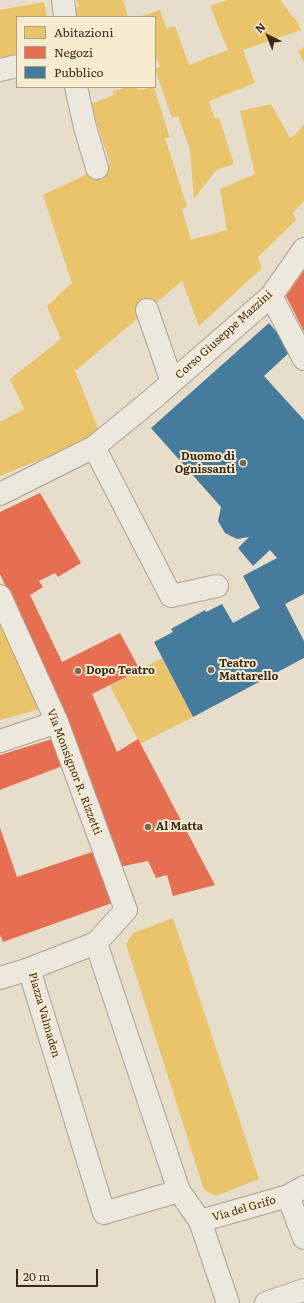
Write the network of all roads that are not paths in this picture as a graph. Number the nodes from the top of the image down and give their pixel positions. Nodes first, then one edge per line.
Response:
1 (63, 0) edge
2 (65, 16) edge
3 (16, 66) edge
4 (0, 70) edge
5 (76, 88) edge
6 (97, 168) dead end
7 (304, 249) edge
8 (271, 296) junction
9 (147, 310) dead end
10 (304, 359) edge
11 (172, 382) junction
12 (94, 447) junction
13 (0, 494) edge
14 (217, 586) dead end
15 (0, 596) edge
16 (57, 722) junction
17 (0, 741) edge
18 (96, 943) junction
19 (29, 969) junction
20 (0, 978) edge
21 (179, 1191) junction
22 (296, 1191) edge
23 (200, 1221) junction
24 (304, 1238) edge
25 (304, 1290) edge
26 (228, 1303) edge
27 (266, 1303) edge

1 - 2 street
3 - 4 street
5 - 6 street
7 - 8 street, Corso Giuseppe Mazzini
8 - 10 street
8 - 11 street, Corso Giuseppe Mazzini
9 - 11 street, Corso Giuseppe Mazzini
11 - 12 street, Corso Giuseppe Mazzini
12 - 13 street, Corso Giuseppe Mazzini
12 - 14 street
15 - 16 street, Via Monsignor R. Rizzetti
16 - 17 street
16 - 18 street, Via Monsignor R. Rizzetti
18 - 19 street, Piazza Valmaden
18 - 21 street
19 - 20 street
19 - 21 street, Piazza Valmaden
21 - 23 street
22 - 23 street, Via del Grifo
22 - 24 street, Via del Grifo
23 - 26 street
25 - 27 street

